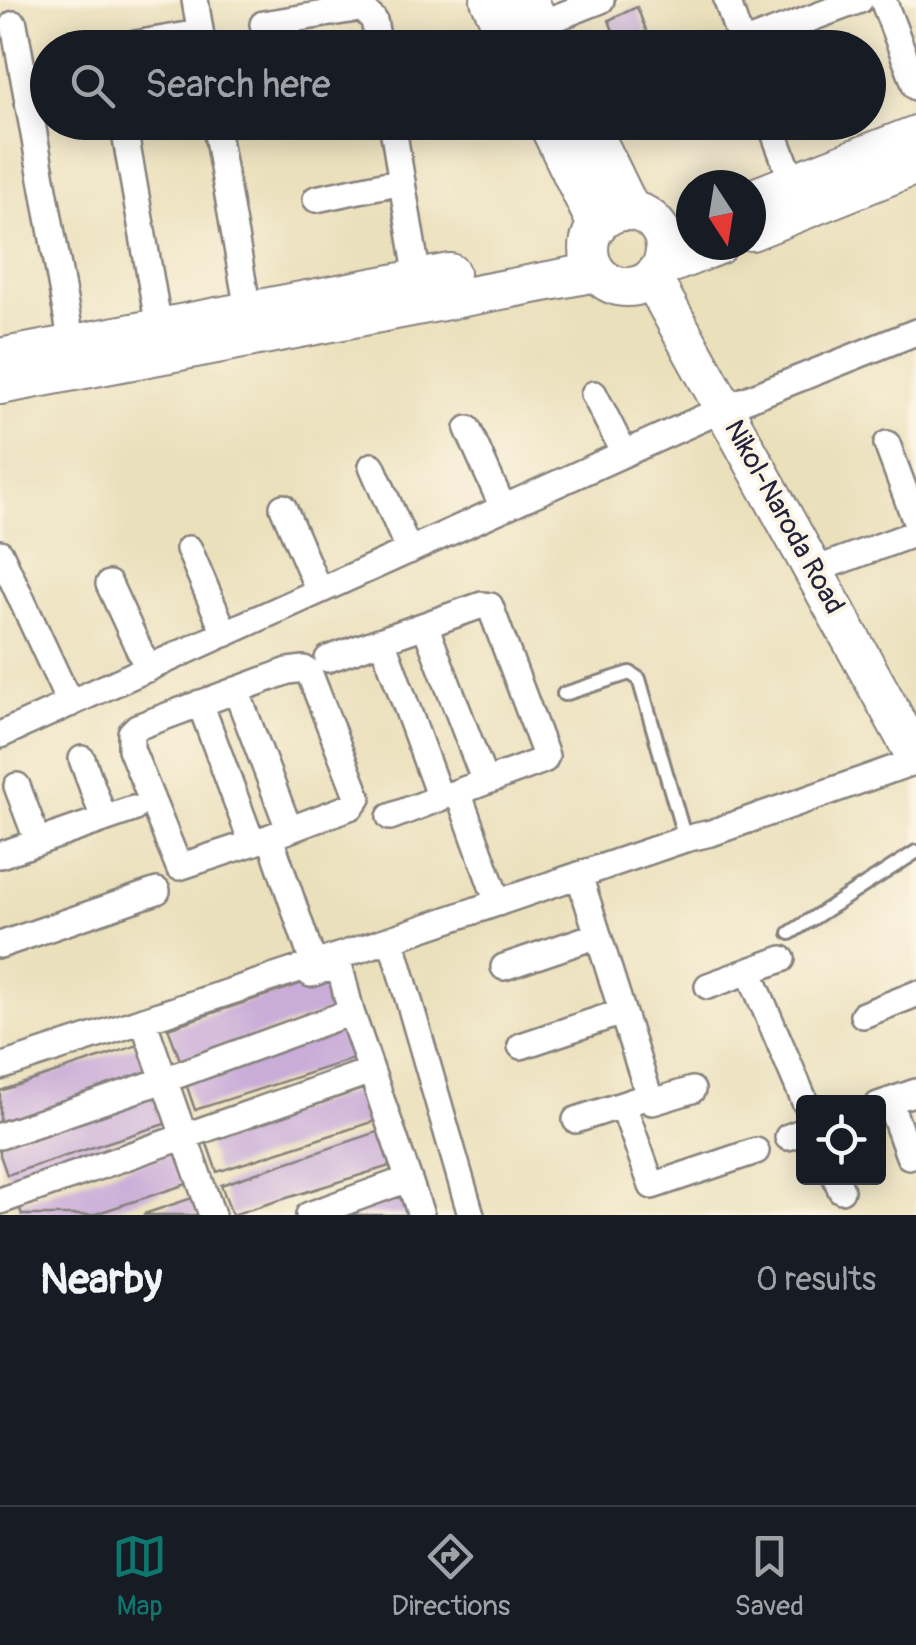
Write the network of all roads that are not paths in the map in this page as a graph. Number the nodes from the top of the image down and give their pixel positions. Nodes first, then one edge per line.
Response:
1 (195, 0) edge
2 (490, 0) edge
3 (601, 0) edge
4 (727, 0) edge
5 (860, 0) edge
6 (883, 0) edge
7 (14, 24) dead end
8 (264, 24) dead end
9 (200, 30) edge
10 (376, 30) edge
11 (533, 30) edge
12 (737, 30) edge
13 (784, 30) edge
14 (30, 61) edge
15 (21, 63) junction
16 (916, 87) edge
17 (30, 113) edge
18 (916, 135) edge
19 (35, 140) edge
20 (126, 140) edge
21 (219, 140) edge
22 (395, 140) edge
23 (559, 140) edge
24 (595, 140) edge
25 (777, 140) edge
26 (916, 165) edge
27 (402, 181) junction
28 (793, 183) junction
29 (766, 193) edge
30 (316, 199) dead end
31 (766, 226) edge
32 (635, 244) edge
33 (676, 244) edge
34 (418, 279) junction
35 (248, 310) junction
36 (159, 327) junction
37 (916, 332) edge
38 (72, 344) junction
39 (0, 358) edge
40 (0, 385) edge
41 (594, 394) dead end
42 (725, 408) junction
43 (468, 429) dead end
44 (888, 444) dead end
45 (624, 454) junction
46 (372, 466) dead end
47 (283, 507) dead end
48 (503, 508) junction
49 (916, 522) edge
50 (916, 533) edge
51 (189, 549) dead end
52 (409, 551) junction
53 (0, 554) edge
54 (812, 571) junction
55 (109, 584) dead end
56 (319, 592) junction
57 (425, 625) junction
58 (225, 634) junction
59 (382, 640) junction
60 (328, 659) dead end
61 (148, 669) junction
62 (236, 690) junction
63 (564, 694) dead end
64 (200, 703) junction
65 (70, 704) junction
66 (0, 736) edge
67 (913, 743) edge
68 (82, 759) dead end
69 (486, 782) junction
70 (18, 786) dead end
71 (449, 795) junction
72 (133, 809) dead end
73 (390, 817) dead end
74 (104, 819) junction
75 (270, 836) junction
76 (685, 839) junction
77 (38, 842) junction
78 (916, 852) edge
79 (0, 855) edge
80 (579, 875) junction
81 (157, 891) dead end
82 (498, 903) junction
83 (790, 932) dead end
84 (598, 936) junction
85 (391, 939) junction
86 (0, 945) edge
87 (782, 959) dead end
88 (314, 964) junction
89 (504, 968) dead end
90 (749, 971) junction
91 (708, 986) dead end
92 (916, 994) edge
93 (351, 1012) junction
94 (622, 1012) junction
95 (863, 1014) dead end
96 (145, 1026) junction
97 (521, 1046) dead end
98 (0, 1067) edge
99 (371, 1071) junction
100 (164, 1080) junction
101 (0, 1085) edge
102 (692, 1090) dead end
103 (916, 1092) edge
104 (803, 1095) edge
105 (649, 1096) junction
106 (886, 1102) edge
107 (623, 1105) junction
108 (886, 1107) edge
109 (576, 1120) dead end
110 (0, 1136) edge
111 (184, 1138) junction
112 (756, 1151) dead end
113 (909, 1156) dead end
114 (408, 1179) junction
115 (0, 1201) edge
116 (212, 1215) edge
117 (309, 1215) edge
118 (421, 1215) edge
119 (471, 1215) edge

1 - 9 street
2 - 11 street
3 - 11 street
4 - 12 street
5 - 13 street
6 - 16 street
7 - 15 street
8 - 10 street
14 - 15 street
15 - 17 street
18 - 28 street
19 - 38 street
20 - 36 street
21 - 35 street
22 - 27 street
23 - 32 street, Nikol-Naroda Road
24 - 32 street, Nikol-Naroda Road
25 - 28 street
26 - 31 street
27 - 30 street
27 - 34 street
28 - 29 street
32 - 33 street
32 - 34 street
32 - 40 street
32 - 42 street, Nikol-Naroda Road
34 - 35 street
35 - 36 street
36 - 38 street
37 - 42 street
38 - 39 street
41 - 45 street
42 - 45 street
42 - 54 street, Nikol-Naroda Road
43 - 48 street
44 - 49 street
45 - 48 street
46 - 52 street
47 - 56 street
48 - 52 street
50 - 54 street
51 - 58 street
52 - 56 street
53 - 65 street
54 - 67 street, Nikol-Naroda Road
55 - 61 street
56 - 58 street
57 - 59 street
57 - 69 street
57 - 69 street
58 - 61 street
59 - 60 street
59 - 71 street
61 - 65 street
62 - 64 street
62 - 75 street
62 - 75 street
63 - 76 lane
64 - 75 street
64 - 75 street
65 - 66 street
67 - 76 street
68 - 74 street
69 - 71 street
70 - 77 street
71 - 73 street
71 - 82 street
72 - 74 street
74 - 77 street
75 - 88 street
76 - 80 street
77 - 79 street
78 - 83 lane
80 - 82 street
80 - 84 street
81 - 86 street
82 - 85 street
84 - 89 street
84 - 94 street
85 - 88 street
85 - 119 street
87 - 90 street
88 - 96 street
90 - 91 street
90 - 104 street
92 - 95 street
93 - 96 street
93 - 99 street
93 - 100 street
94 - 97 street
94 - 105 street
96 - 98 street
96 - 100 street
96 - 101 street
99 - 111 street
99 - 114 street
100 - 110 street
100 - 111 street
102 - 105 street
103 - 106 street
105 - 107 street
107 - 109 street
107 - 112 street
108 - 113 street
111 - 115 street
111 - 116 street
114 - 117 street
114 - 118 street

